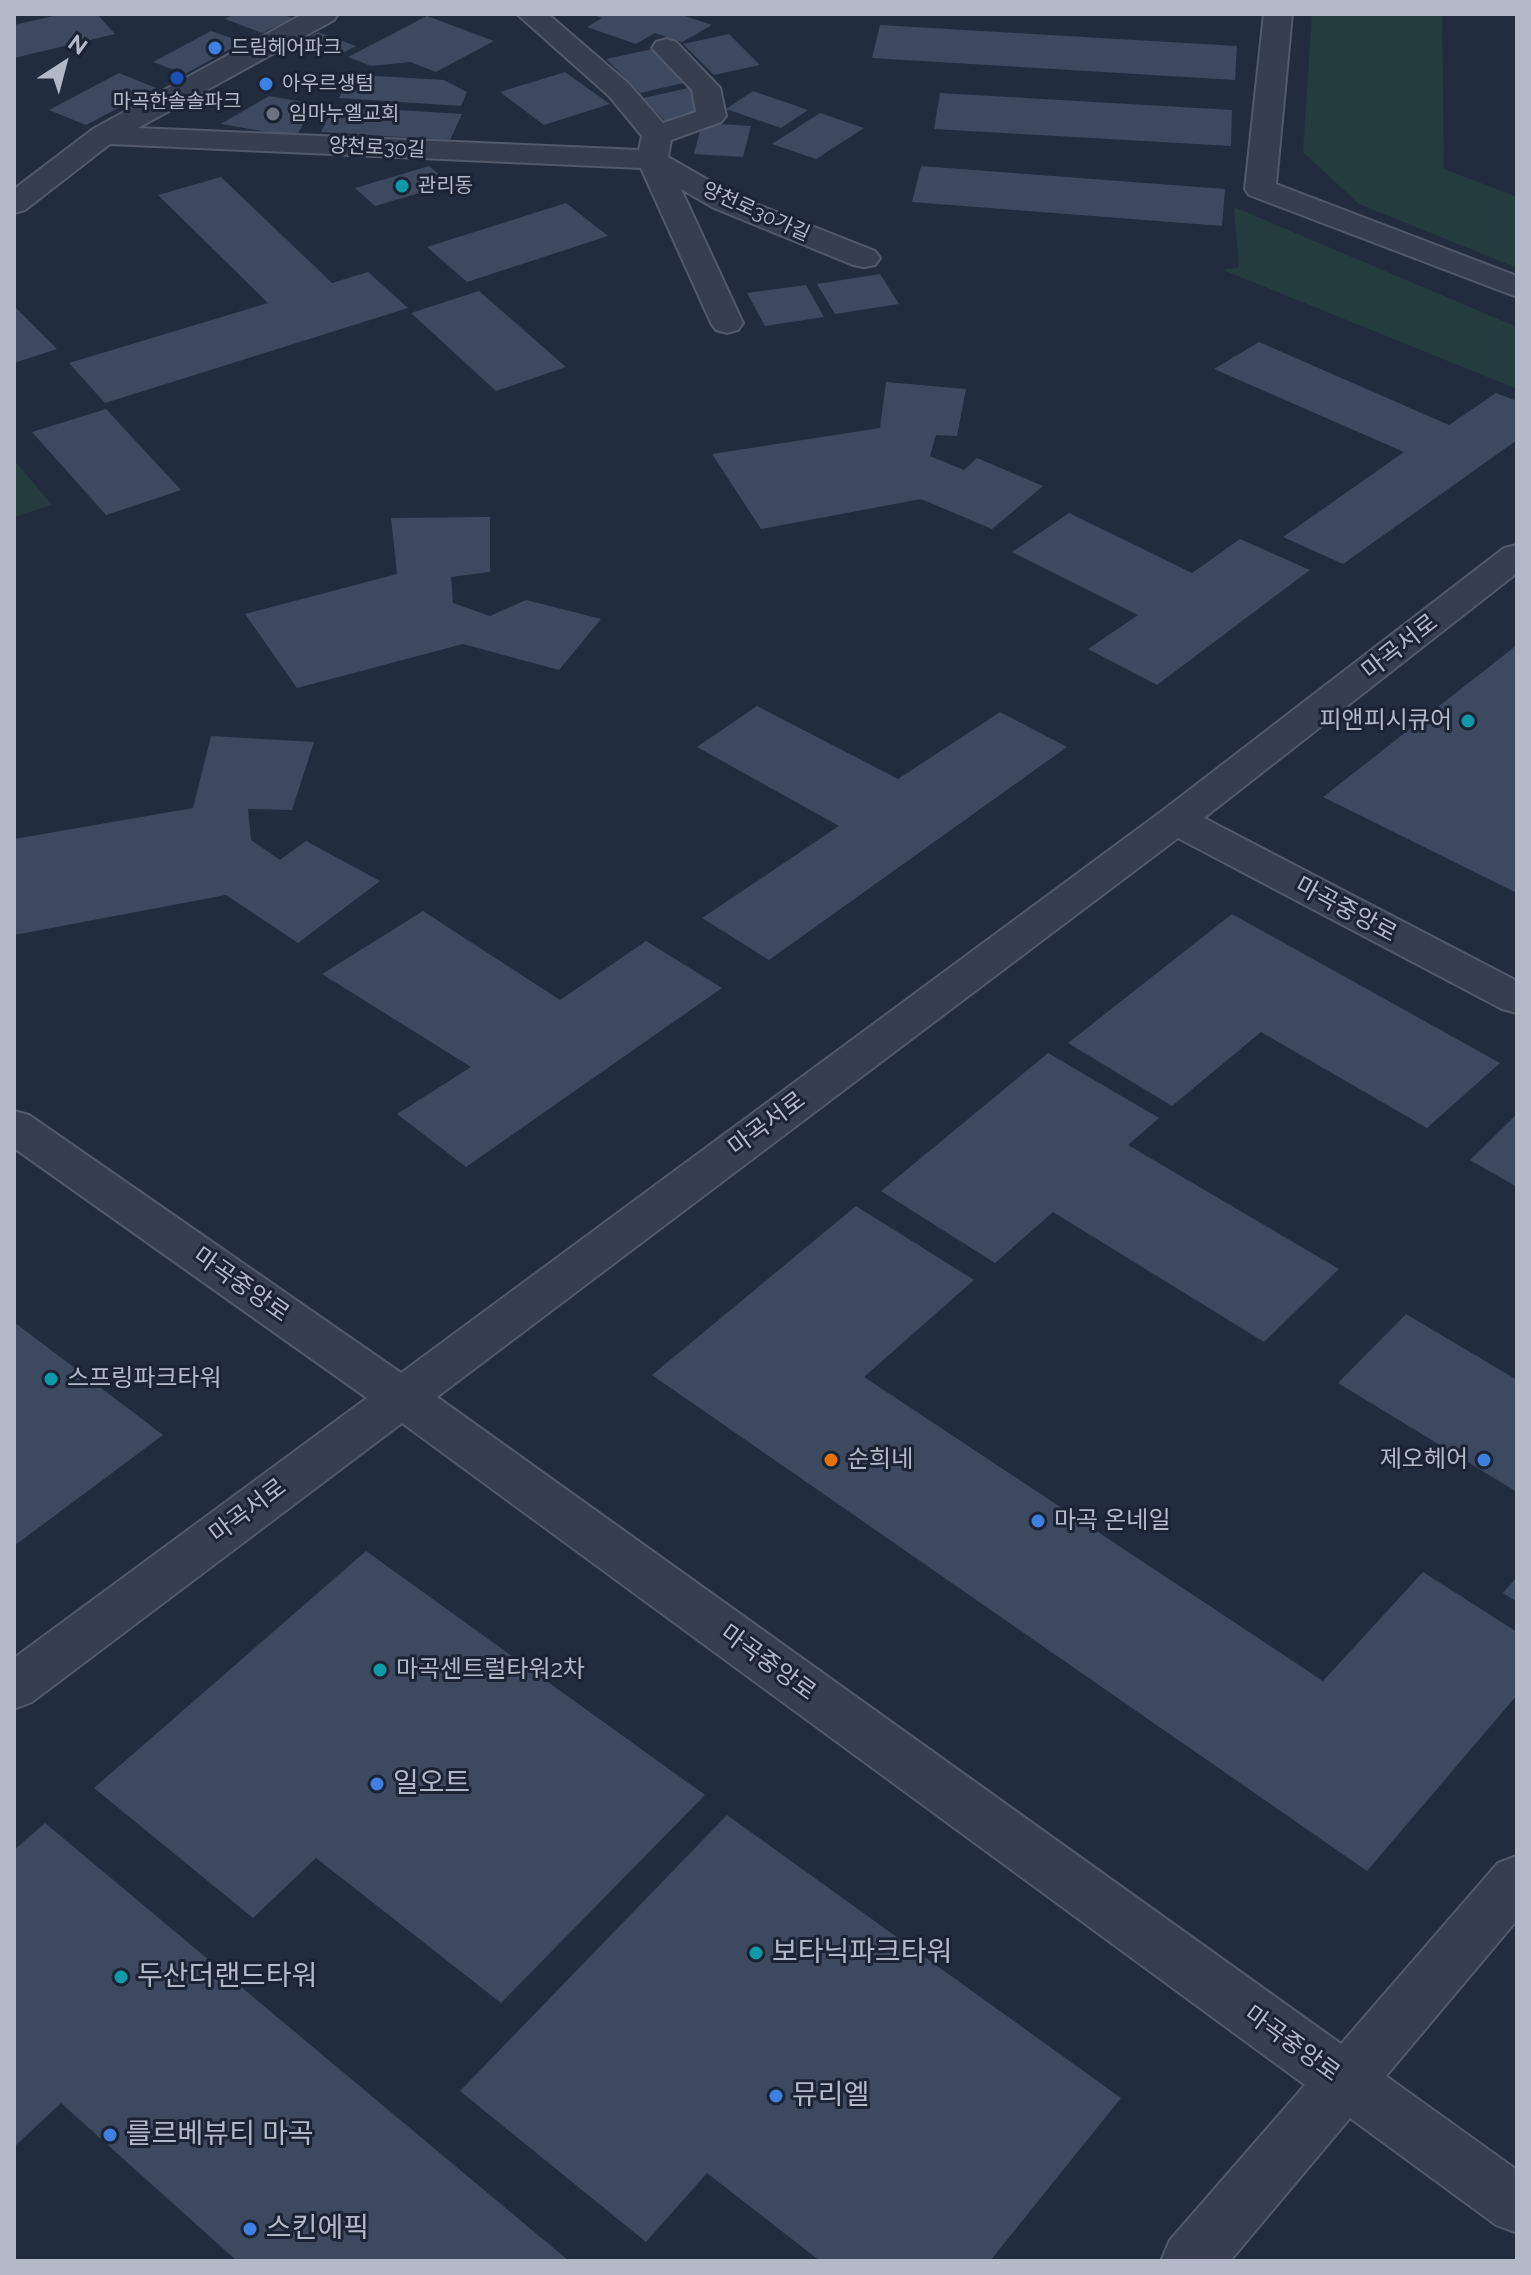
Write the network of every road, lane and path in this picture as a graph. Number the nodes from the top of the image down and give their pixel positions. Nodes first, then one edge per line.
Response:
1 (324, 14) edge
2 (531, 14) edge
3 (1278, 14) edge
4 (666, 48) dead end
5 (103, 135) junction
6 (654, 148) junction
7 (14, 204) edge
8 (864, 258) dead end
9 (1517, 287) edge
10 (727, 323) dead end
11 (1517, 556) edge
12 (1176, 820) junction
13 (1517, 999) edge
14 (14, 1126) edge
15 (401, 1396) junction
16 (14, 1687) edge
17 (1517, 1880) edge
18 (1343, 2081) junction
19 (1517, 2205) edge
20 (1191, 2261) edge

1 - 5 street
2 - 6 street, 양천로30가길
3 - 9 street
4 - 6 street
5 - 6 street, 양천로30길
5 - 7 street
6 - 8 street, 양천로30가길
6 - 10 street, 양천로30가길
11 - 12 street, 마곡서로
12 - 13 street, 마곡중앙로
12 - 15 street, 마곡서로
14 - 15 street, 마곡중앙로
15 - 16 street, 마곡서로
15 - 18 street, 마곡중앙로
17 - 18 street
18 - 19 street, 마곡중앙로
18 - 20 street

